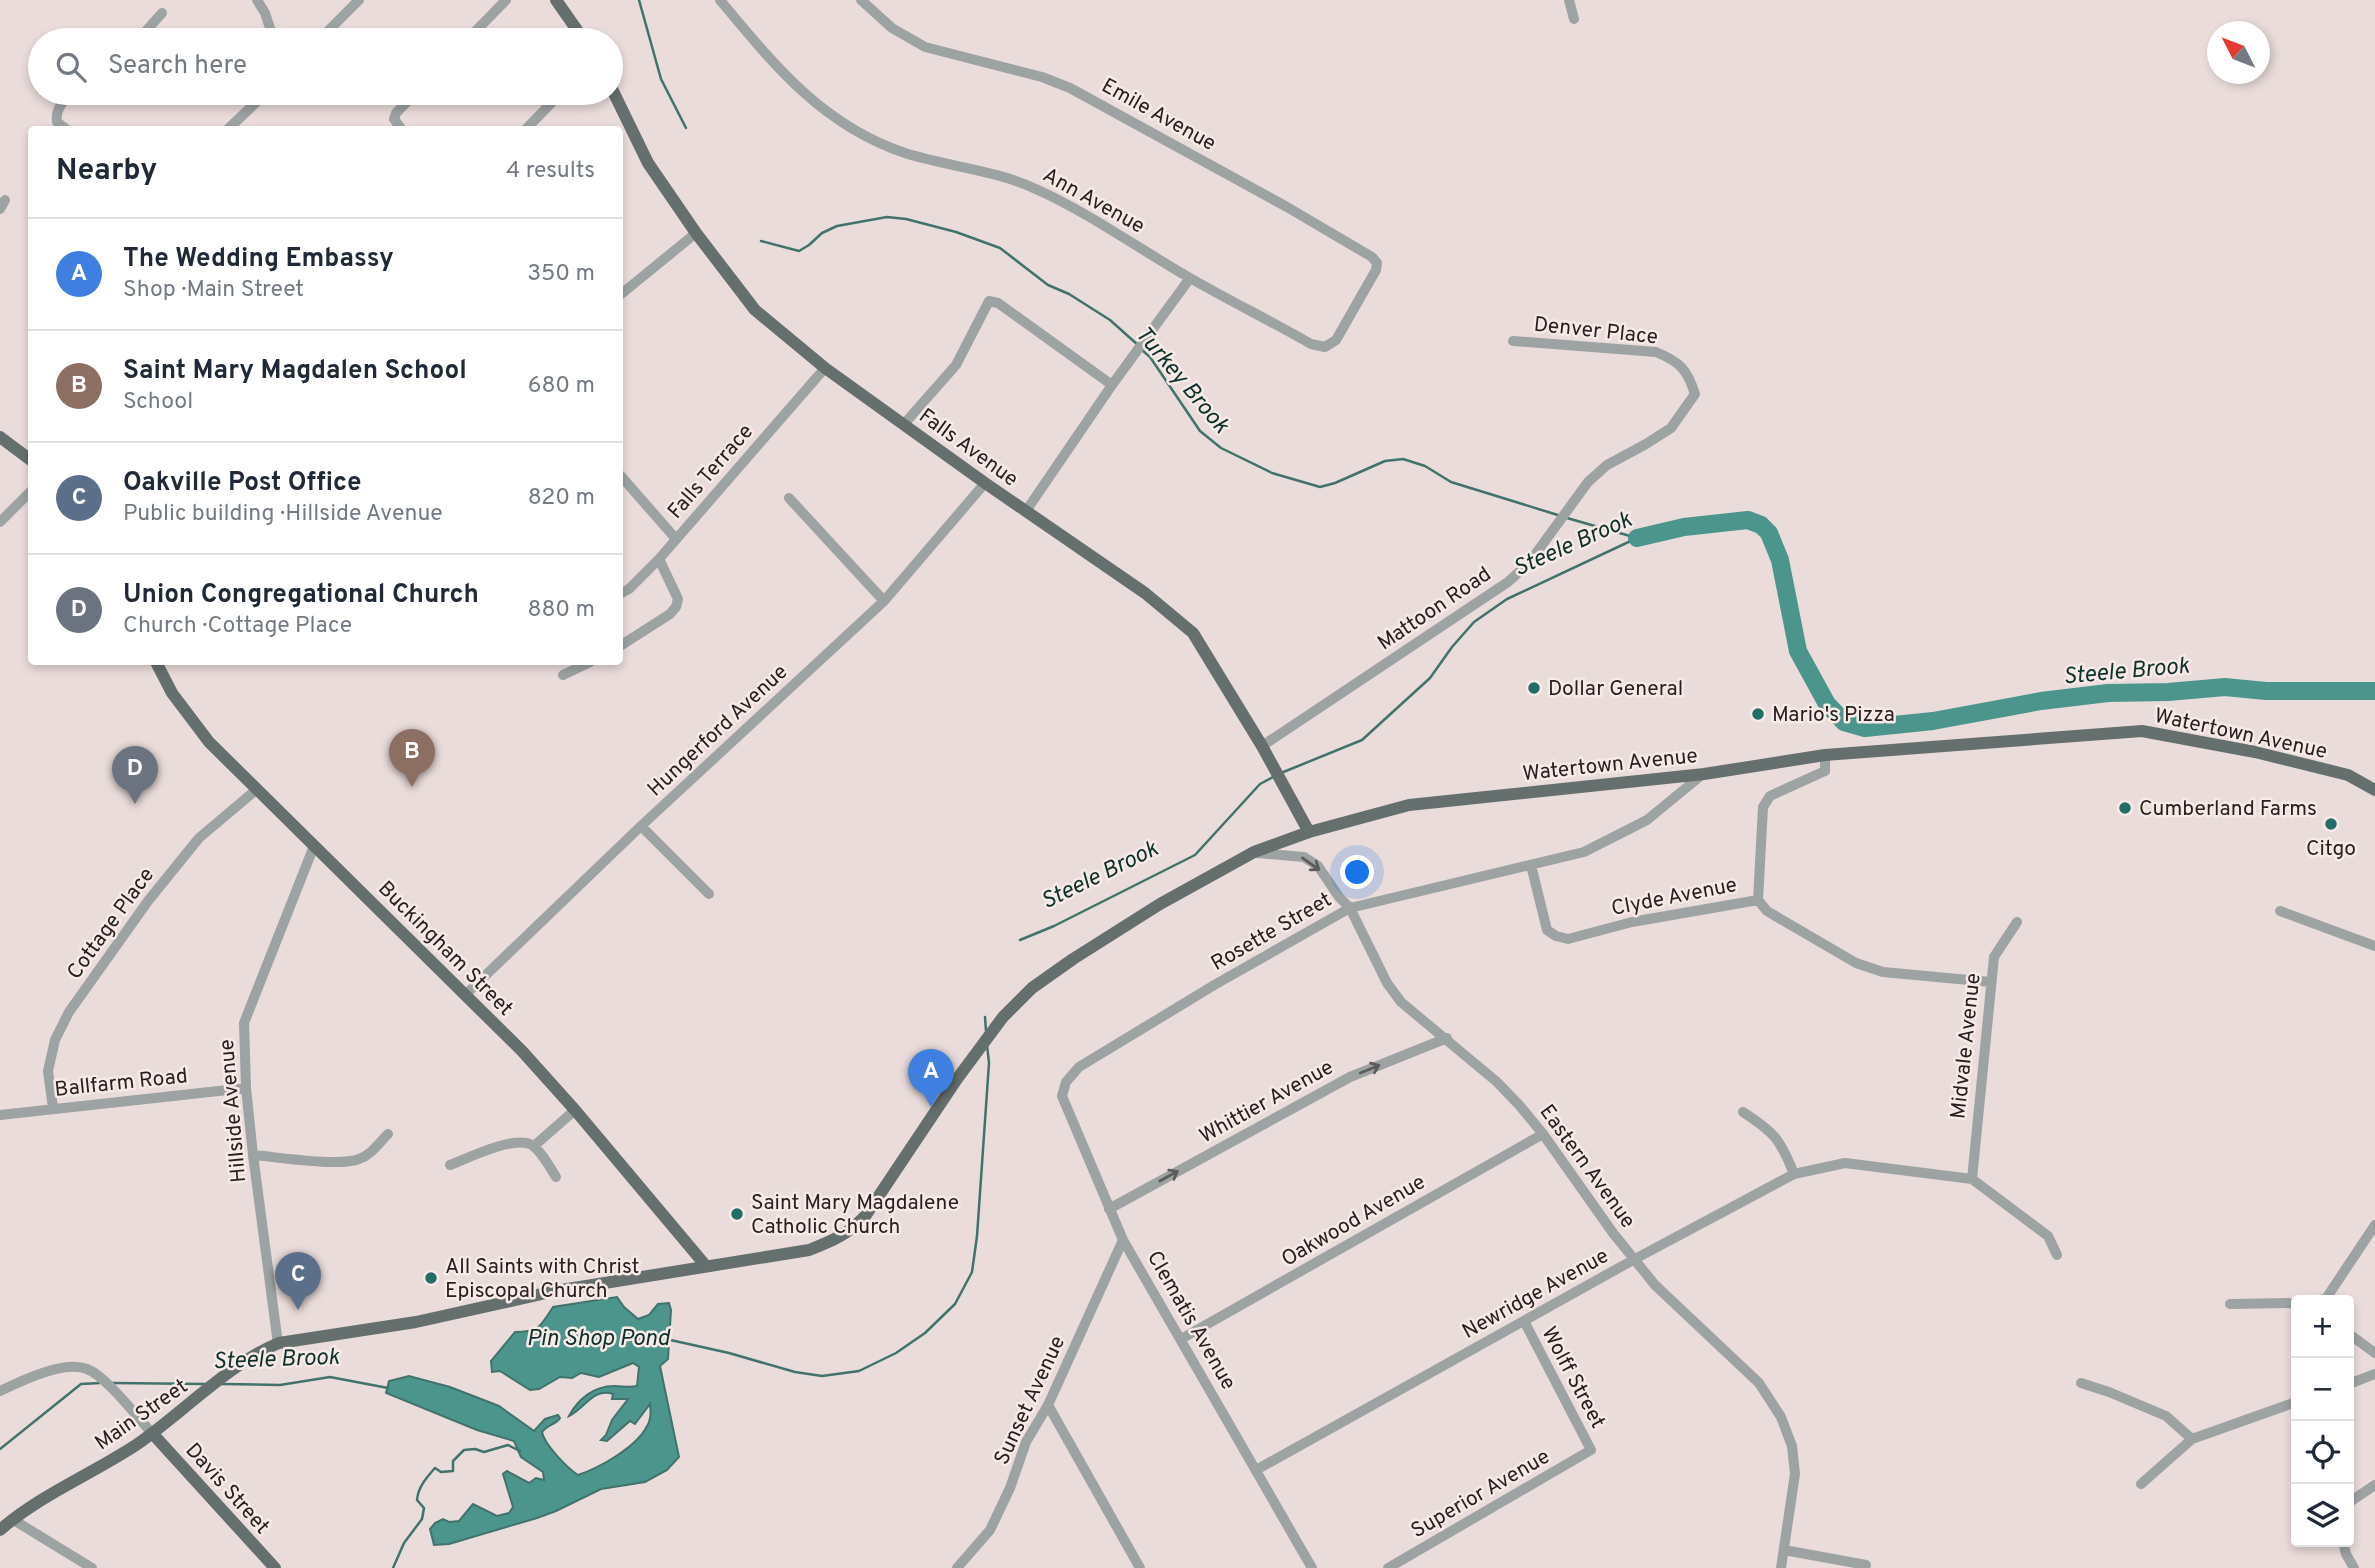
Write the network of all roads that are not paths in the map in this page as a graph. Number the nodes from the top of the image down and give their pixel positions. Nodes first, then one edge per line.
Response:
1 (257, 0) edge
2 (359, 0) edge
3 (506, 0) edge
4 (556, 0) edge
5 (720, 0) edge
6 (861, 0) edge
7 (1569, 0) edge
8 (162, 13) dead end
9 (1574, 19) dead end
10 (149, 28) edge
11 (270, 28) edge
12 (331, 28) edge
13 (479, 28) edge
14 (576, 28) edge
15 (60, 105) edge
16 (253, 105) edge
17 (404, 105) edge
18 (549, 105) edge
19 (620, 105) edge
20 (62, 126) edge
21 (231, 126) edge
22 (399, 126) edge
23 (529, 126) edge
24 (696, 233) junction
25 (1190, 278) junction
26 (623, 293) edge
27 (1513, 341) dead end
28 (1325, 347) joint
29 (825, 368) junction
30 (1112, 385) junction
31 (1695, 394) joint
32 (904, 424) junction
33 (0, 437) edge
34 (28, 458) edge
35 (623, 478) edge
36 (985, 484) junction
37 (28, 494) edge
38 (789, 498) dead end
39 (1026, 511) junction
40 (0, 522) edge
41 (676, 539) junction
42 (659, 559) junction
43 (623, 592) edge
44 (884, 601) junction
45 (623, 644) edge
46 (158, 665) edge
47 (584, 665) edge
48 (563, 676) dead end
49 (1265, 751) junction
50 (1825, 755) junction
51 (1704, 774) junction
52 (257, 789) junction
53 (2375, 790) edge
54 (641, 826) junction
55 (1309, 832) junction
56 (314, 846) junction
57 (1254, 852) junction
58 (1531, 864) junction
59 (709, 894) dead end
60 (1758, 900) junction
61 (1350, 908) junction
62 (2280, 911) dead end
63 (2017, 922) dead end
64 (2375, 946) edge
65 (1990, 982) junction
66 (465, 995) junction
67 (1447, 1038) junction
68 (1066, 1083) joint
69 (246, 1088) junction
70 (940, 1102) joint
71 (53, 1108) junction
72 (575, 1110) junction
73 (1743, 1112) dead end
74 (0, 1115) edge
75 (388, 1134) dead end
76 (1544, 1134) junction
77 (534, 1146) junction
78 (253, 1154) junction
79 (450, 1165) dead end
80 (1794, 1174) junction
81 (556, 1177) dead end
82 (1972, 1179) junction
83 (1109, 1209) junction
84 (2375, 1226) edge
85 (1123, 1240) junction
86 (2057, 1255) dead end
87 (1633, 1260) junction
88 (706, 1266) junction
89 (2328, 1295) edge
90 (2230, 1304) dead end
91 (2291, 1304) edge
92 (1524, 1321) junction
93 (2354, 1338) edge
94 (1181, 1339) junction
95 (278, 1344) junction
96 (2375, 1353) edge
97 (2375, 1374) edge
98 (2354, 1382) edge
99 (2081, 1383) dead end
100 (0, 1391) edge
101 (2291, 1404) edge
102 (1048, 1405) junction
103 (152, 1433) junction
104 (2192, 1439) junction
105 (1591, 1450) joint
106 (1256, 1470) junction
107 (2141, 1484) dead end
108 (2375, 1485) edge
109 (2354, 1499) edge
110 (12, 1519) junction
111 (0, 1530) edge
112 (2344, 1547) edge
113 (1784, 1550) junction
114 (1866, 1565) dead end
115 (270, 1566) edge
116 (92, 1568) edge
117 (957, 1568) edge
118 (1140, 1568) edge
119 (1312, 1568) edge
120 (1388, 1568) edge
121 (1781, 1568) edge
122 (2354, 1568) edge

1 - 11 street
2 - 12 street
3 - 13 street
4 - 14 main road
5 - 25 street, Ann Avenue
6 - 28 street, Emile Avenue
7 - 9 street
8 - 10 street
15 - 20 street
16 - 21 street
17 - 22 street
18 - 23 street
19 - 24 main road, Falls Avenue
24 - 26 street
24 - 29 main road, Falls Avenue
25 - 28 street, Ann Avenue
25 - 30 street
27 - 31 street, Denver Place
29 - 32 main road, Falls Avenue
29 - 41 street, Falls Terrace
30 - 32 street
30 - 39 street
31 - 49 street, Mattoon Road
32 - 36 main road, Falls Avenue
33 - 34 main road
35 - 41 street
36 - 39 main road, Falls Avenue
36 - 44 street, Hungerford Avenue
37 - 40 street
38 - 44 street
39 - 49 main road, Falls Avenue
41 - 42 street, Falls Terrace
42 - 43 street, Falls Terrace
42 - 45 street
44 - 54 street, Hungerford Avenue
46 - 52 main road, Buckingham Street
47 - 48 street
49 - 55 main road, Falls Avenue
50 - 51 main road, Watertown Avenue
50 - 53 main road, Watertown Avenue
50 - 60 street
51 - 55 main road, Watertown Avenue
51 - 58 street, Rosette Street
52 - 56 main road, Buckingham Street
52 - 71 street, Cottage Place
54 - 59 street
54 - 66 street, Hungerford Avenue
55 - 57 main road, Watertown Avenue
56 - 66 main road, Buckingham Street
56 - 69 street, Hillside Avenue
57 -> 61 street, Eastern Avenue
57 - 70 main road, Watertown Avenue
58 - 60 street, Clyde Avenue
58 - 61 street, Rosette Street
60 - 65 street, Clyde Avenue
61 - 67 street, Eastern Avenue
61 - 68 street, Rosette Street
62 - 64 street
63 - 65 street, Midvale Avenue
65 - 82 street, Midvale Avenue
66 - 72 main road, Buckingham Street
67 - 76 street, Eastern Avenue
83 -> 67 street, Whittier Avenue
68 - 83 street, Clematis Avenue
69 - 71 street, Ballfarm Road
69 - 78 street, Hillside Avenue
70 - 88 main road, Main Street
71 - 74 street, Ballfarm Road
72 - 77 street
72 - 88 main road, Buckingham Street
73 - 80 street
75 - 78 street
76 - 87 street, Eastern Avenue
76 - 94 street, Oakwood Avenue
77 - 79 street
77 - 81 street
78 - 95 street, Hillside Avenue
80 - 82 street, Newridge Avenue
80 - 87 street, Newridge Avenue
82 - 86 street, Newridge Avenue
83 - 85 street, Clematis Avenue
84 - 89 street
85 - 94 street, Clematis Avenue
85 - 102 street, Sunset Avenue
87 - 92 street, Newridge Avenue
87 - 113 street, Eastern Avenue
88 - 95 main road, Main Street
90 - 91 street
92 - 105 street, Wolff Street
92 - 106 street, Newridge Avenue
93 - 96 street
94 - 106 street, Clematis Avenue
95 - 103 main road, Main Street
97 - 98 street
99 - 104 street
100 - 103 street
101 - 104 street
102 - 117 street, Sunset Avenue
102 - 118 street
103 - 110 main road, Main Street
103 - 115 main road, Davis Street
104 - 107 street
105 - 120 street, Superior Avenue
106 - 119 street, Clematis Avenue
108 - 109 street
110 - 111 main road, Main Street
110 - 116 street
112 - 122 street
113 - 114 street
113 - 121 street, Eastern Avenue

